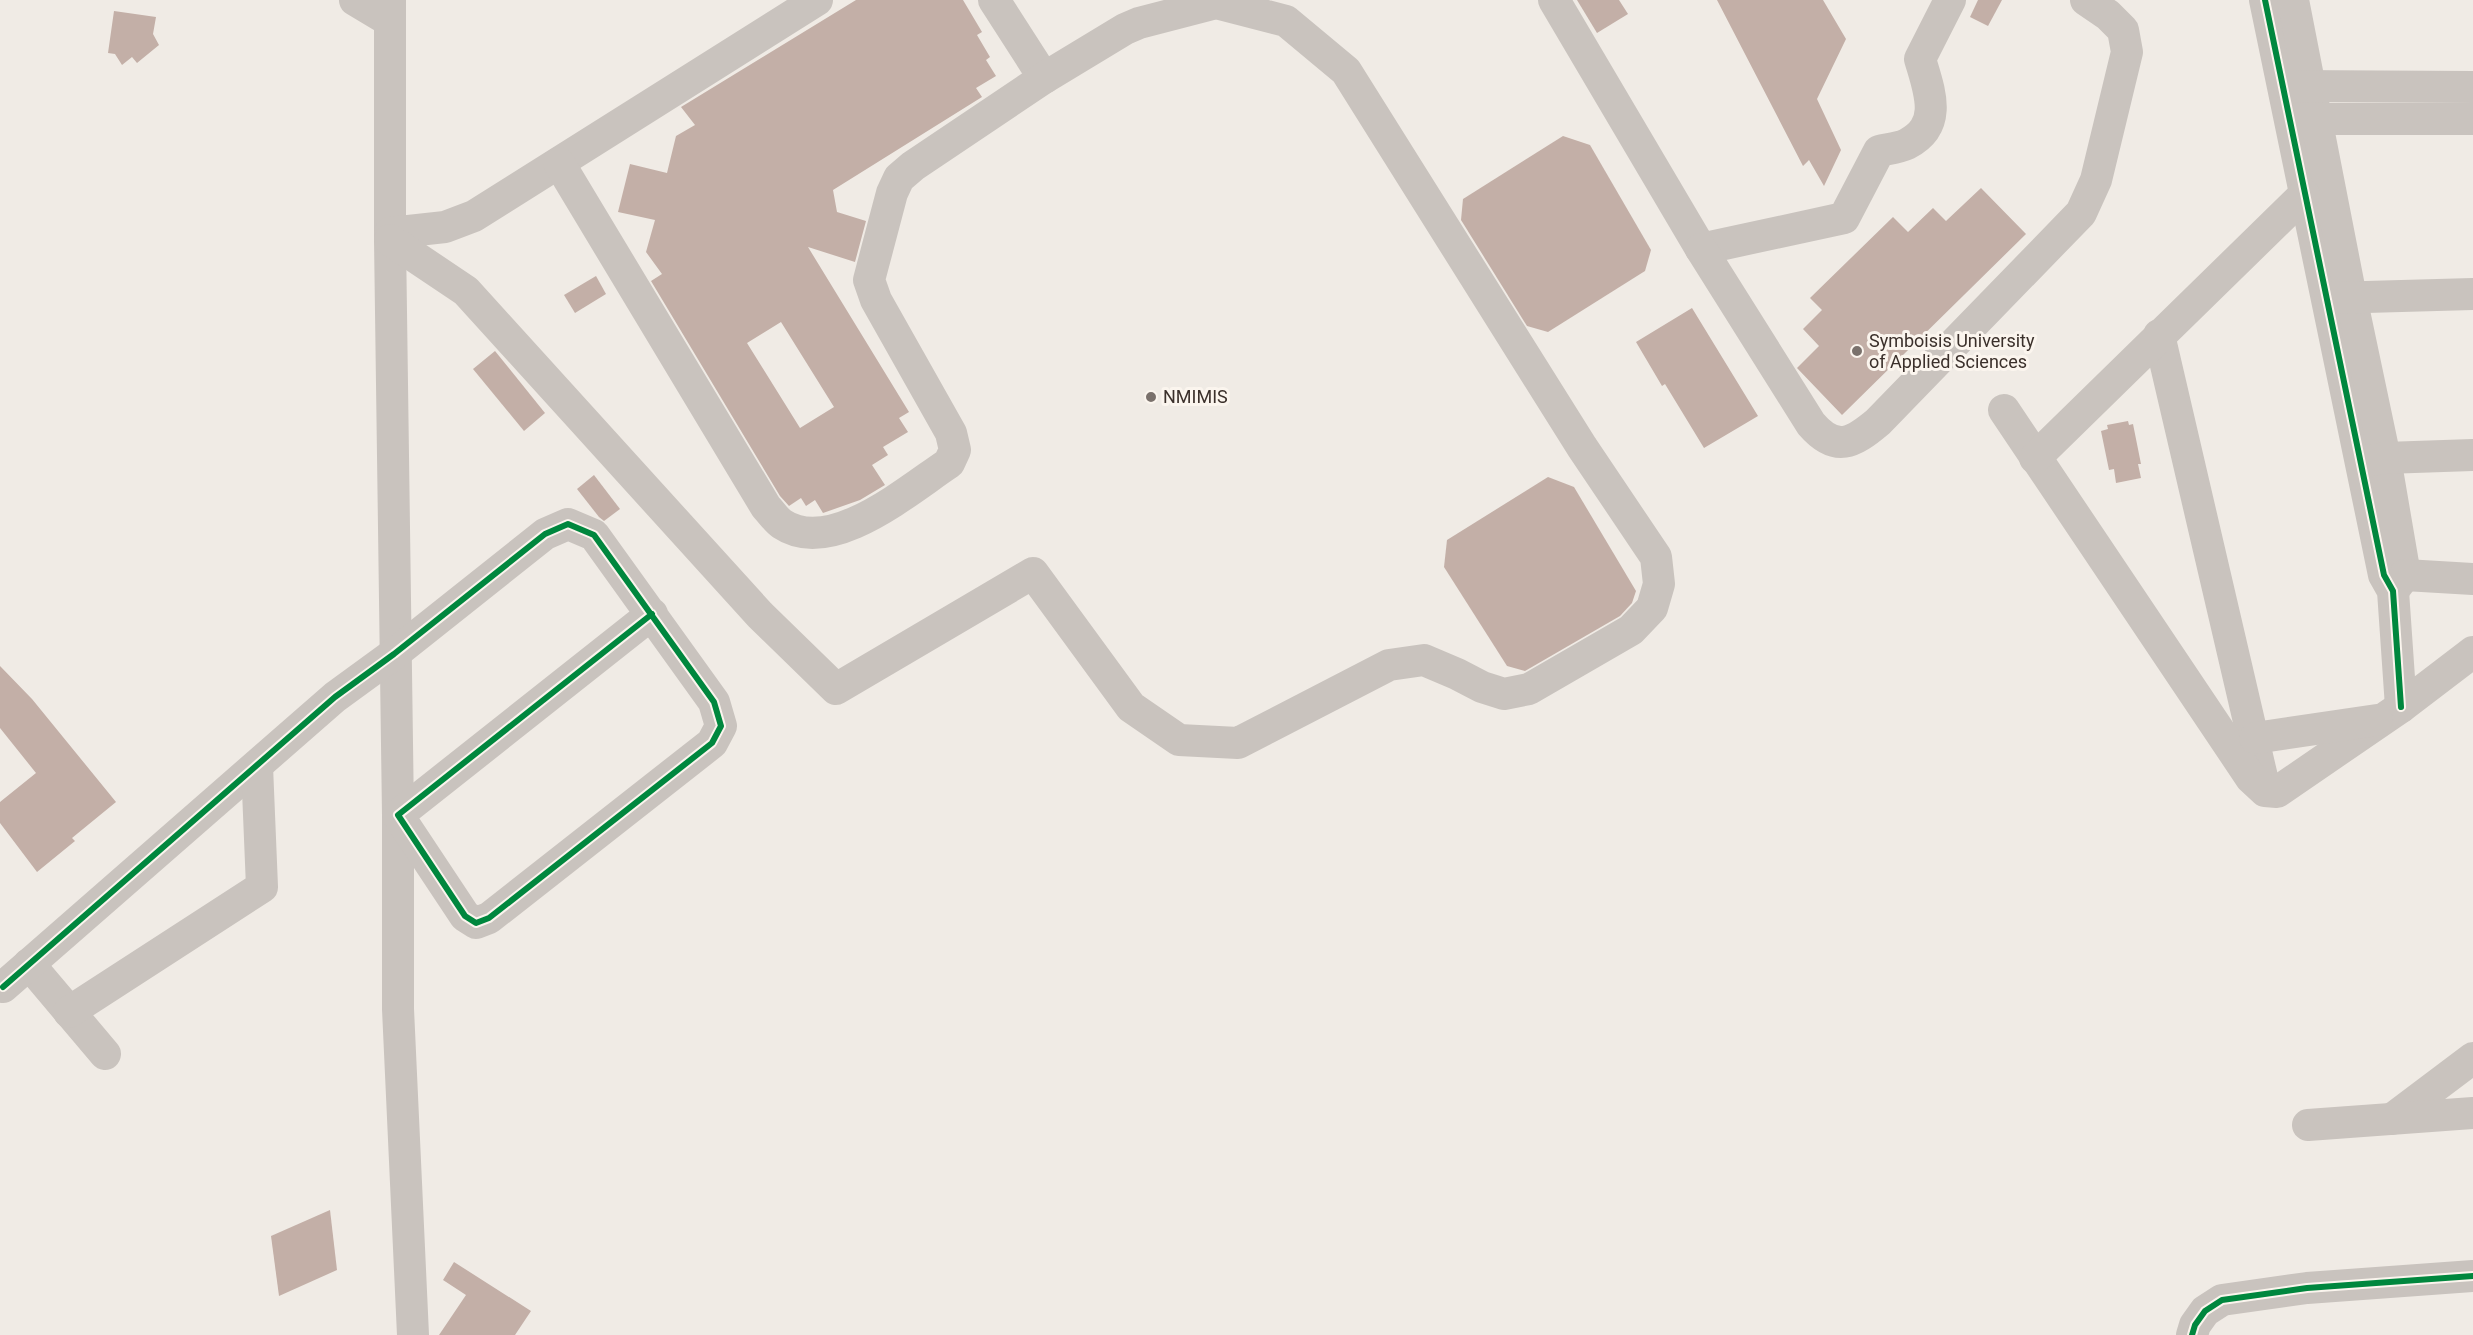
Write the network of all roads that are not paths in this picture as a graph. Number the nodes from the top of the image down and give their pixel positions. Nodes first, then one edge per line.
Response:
1 (355, 0) edge
2 (817, 0) edge
3 (994, 0) edge
4 (1554, 0) edge
5 (1950, 0) edge
6 (2086, 0) edge
7 (2265, 0) edge
8 (2293, 0) edge
9 (390, 10) edge
10 (1044, 78) junction
11 (2296, 86) junction
12 (2473, 87) edge
13 (2303, 119) junction
14 (2473, 119) edge
15 (559, 163) junction
16 (2304, 195) junction
17 (390, 236) junction
18 (1701, 249) junction
19 (2473, 294) edge
20 (2339, 297) junction
21 (2159, 334) junction
22 (2004, 410) dead end
23 (2473, 455) edge
24 (2035, 458) junction
25 (2373, 460) junction
26 (2473, 579) edge
27 (2399, 583) junction
28 (652, 614) junction
29 (2473, 652) edge
30 (394, 654) junction
31 (2393, 713) junction
32 (2254, 738) junction
33 (257, 766) junction
34 (2265, 791) junction
35 (398, 816) junction
36 (29, 964) junction
37 (3, 987) dead end
38 (69, 1012) junction
39 (105, 1054) dead end
40 (2473, 1058) edge
41 (2473, 1113) edge
42 (2392, 1119) junction
43 (2308, 1125) dead end
44 (2473, 1276) edge
45 (413, 1335) edge
46 (2192, 1335) edge

1 - 9 street
2 - 15 street
3 - 10 street
4 - 18 street
5 - 18 street
6 - 18 street
7 - 11 street
8 - 11 street
9 - 17 street
10 - 15 street
10 - 17 street
11 - 12 street
11 - 13 street
13 - 14 street
13 - 16 street
13 - 20 street
15 - 17 street
16 - 20 street
16 - 21 street
17 - 30 street
19 - 20 street
20 - 25 street
21 - 24 street
21 - 32 street
22 - 24 street
23 - 25 street
24 - 34 street
25 - 27 street
26 - 27 street
27 - 31 street
28 - 30 street
28 - 35 street
28 - 35 street
29 - 31 street
30 - 33 street
30 - 35 street
31 - 32 street
31 - 34 street
32 - 34 street
33 - 36 street
33 - 38 street
35 - 45 street
36 - 37 street
36 - 38 street
38 - 39 street
40 - 42 street
41 - 42 street
42 - 43 street
44 - 46 street

